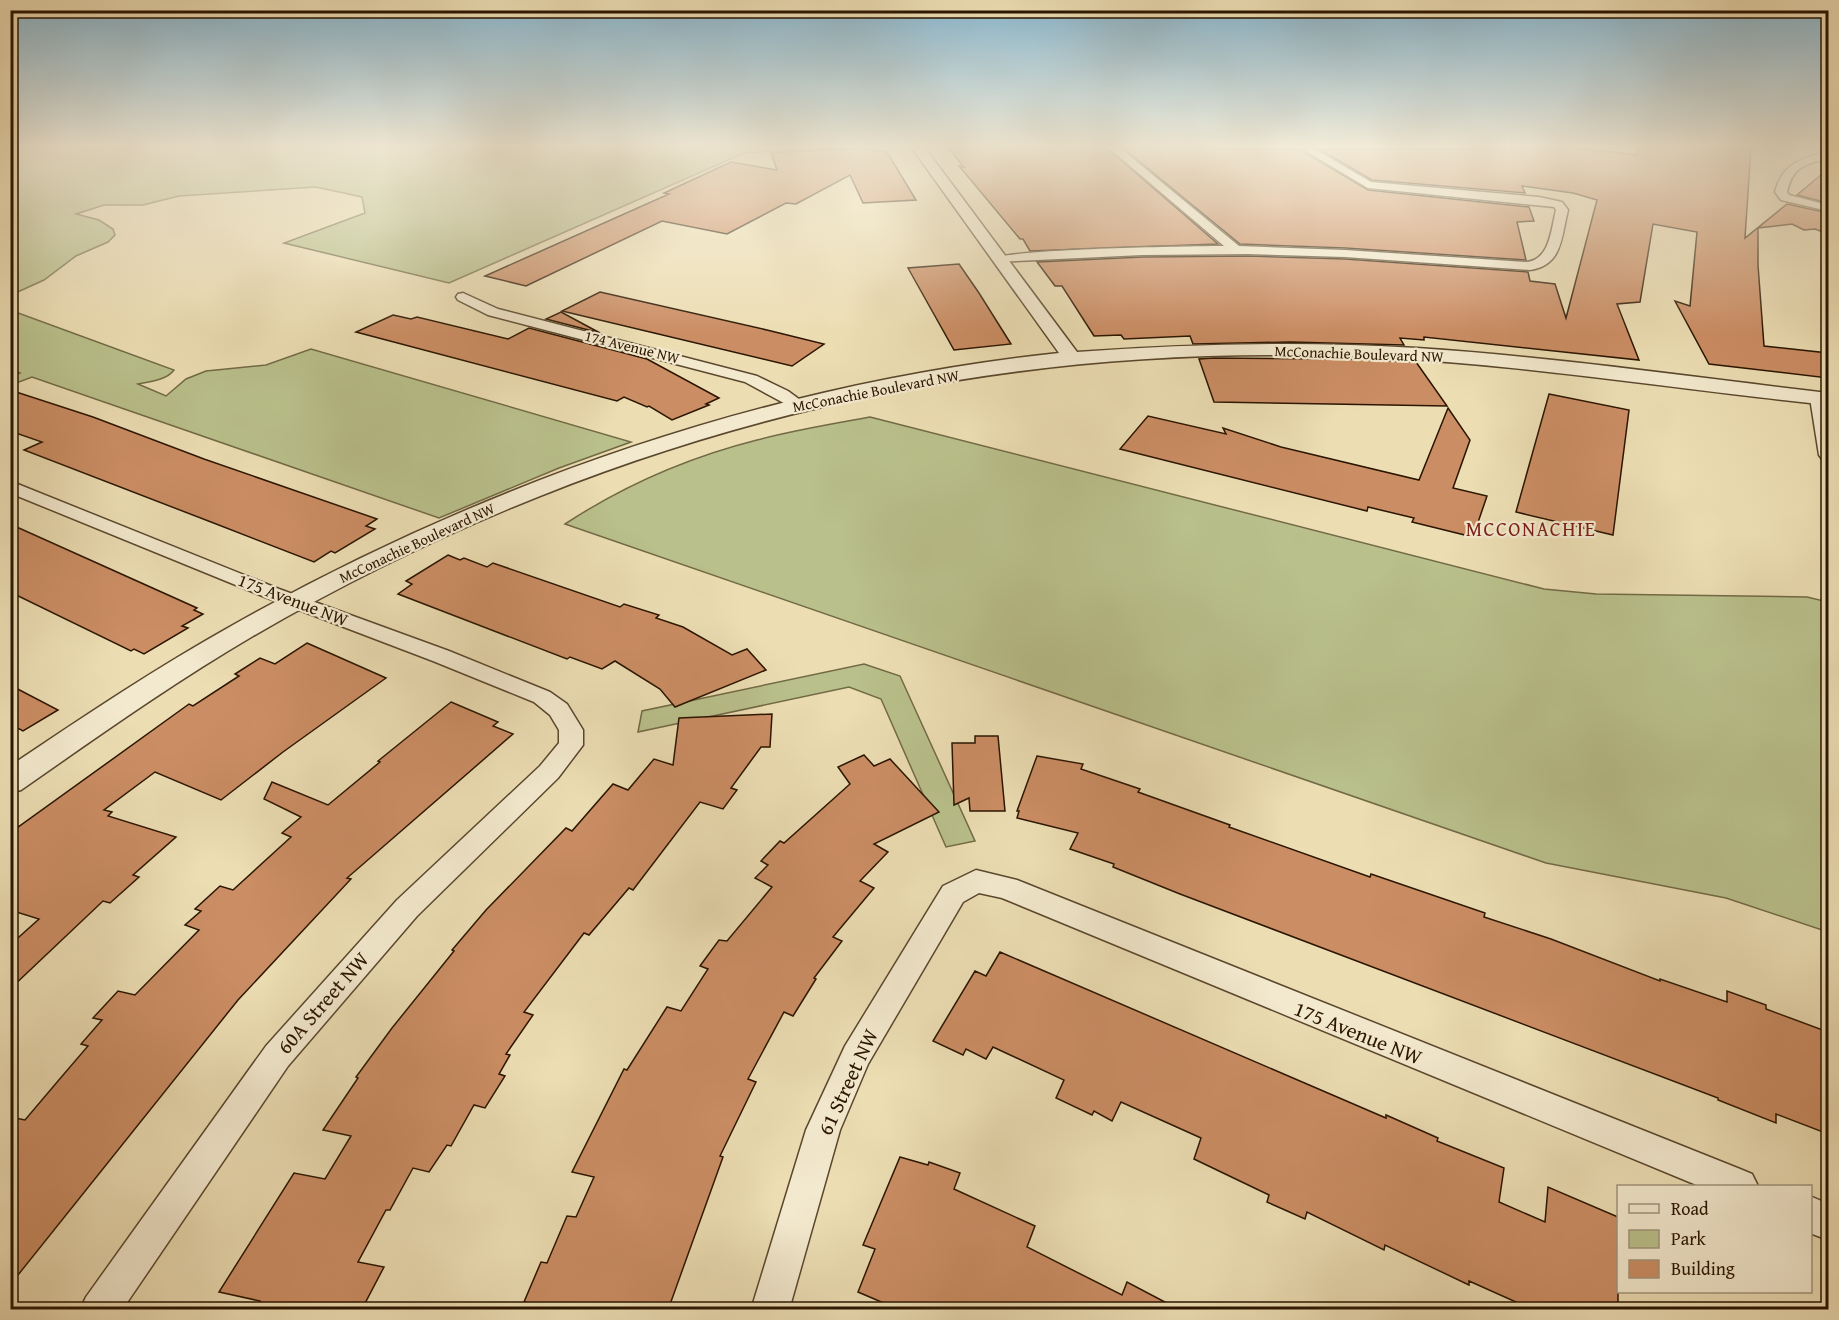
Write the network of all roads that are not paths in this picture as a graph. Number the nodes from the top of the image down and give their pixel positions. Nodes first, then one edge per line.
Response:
1 (964, 210) edge
2 (1188, 210) edge
3 (1562, 210) edge
4 (1236, 250) junction
5 (1000, 259) junction
6 (463, 297) dead end
7 (1072, 358) junction
8 (1823, 399) edge
9 (799, 405) junction
10 (1828, 454) edge
11 (10, 486) edge
12 (296, 602) junction
13 (567, 723) joint
14 (10, 782) edge
15 (976, 881) joint
16 (1738, 1185) edge
17 (1812, 1216) edge
18 (1828, 1222) edge
19 (99, 1310) edge
20 (770, 1310) edge

1 - 5 street
2 - 4 street
3 - 4 street
4 - 5 street
5 - 7 street
6 - 9 street, 174 Avenue NW
7 - 8 street, McConachie Boulevard NW
7 - 9 street, McConachie Boulevard NW
8 - 10 street
9 - 12 street, McConachie Boulevard NW
11 - 12 street, 175 Avenue NW
12 - 13 street, 175 Avenue NW
12 - 14 street, McConachie Boulevard NW
13 - 19 street, 60A Street NW
15 - 16 street, 175 Avenue NW
15 - 20 street, 61 Street NW
17 - 18 street

